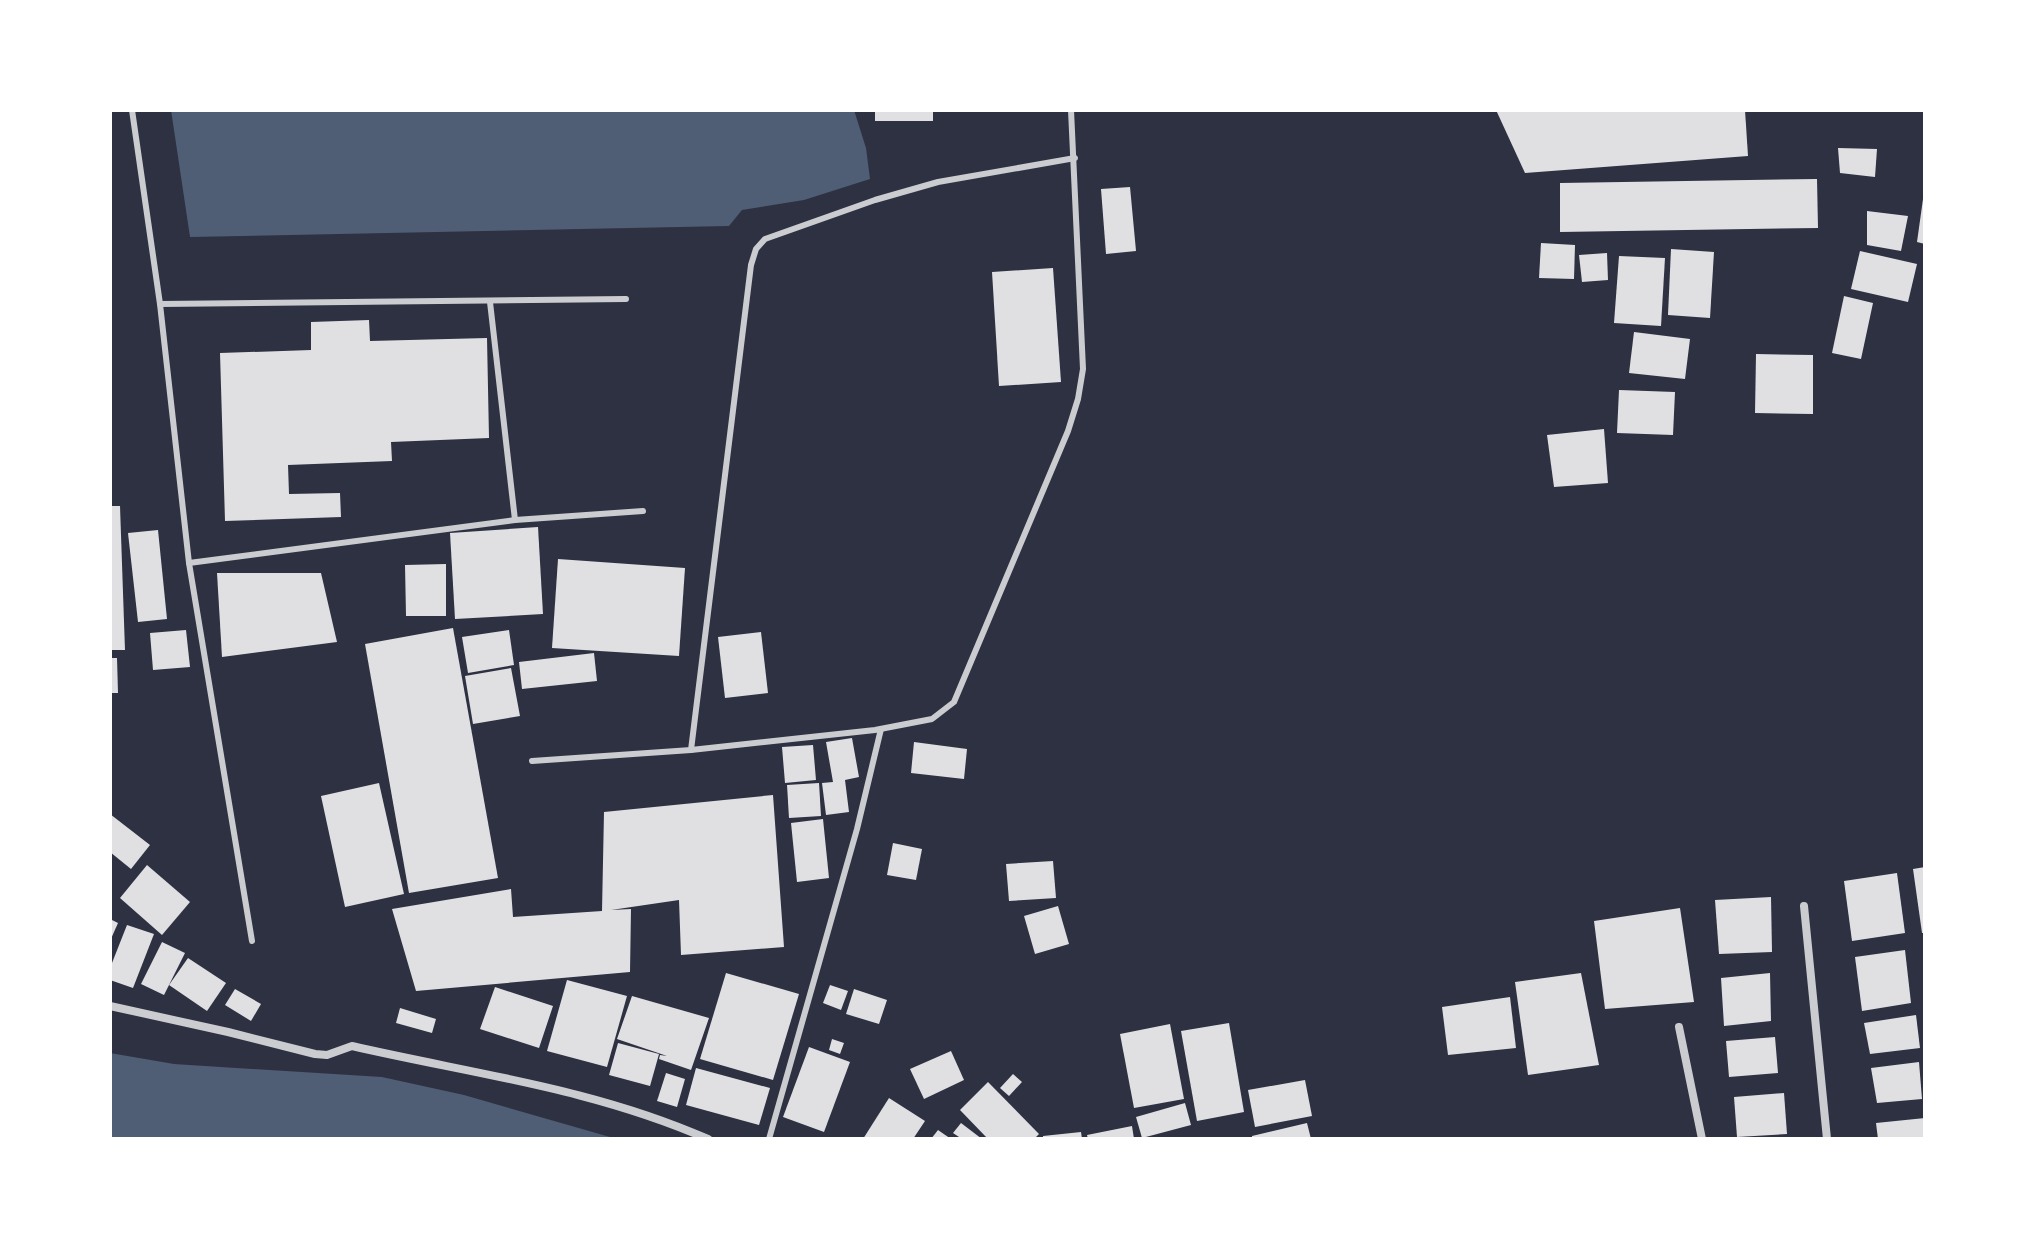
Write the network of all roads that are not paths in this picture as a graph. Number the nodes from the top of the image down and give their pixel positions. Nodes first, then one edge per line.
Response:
1 (132, 110) edge
2 (1071, 110) edge
3 (1075, 158) junction
4 (626, 299) dead end
5 (490, 302) junction
6 (160, 304) junction
7 (643, 511) dead end
8 (515, 520) junction
9 (189, 563) junction
10 (881, 729) junction
11 (691, 750) junction
12 (532, 761) dead end
13 (1804, 906) dead end
14 (252, 941) dead end
15 (110, 1006) edge
16 (1679, 1027) dead end
17 (708, 1139) edge
18 (769, 1139) edge
19 (1702, 1139) edge
20 (1827, 1139) edge

1 - 6 lane
2 - 3 lane
3 - 10 lane
3 - 11 lane
4 - 5 lane
5 - 6 lane
5 - 8 lane
6 - 9 lane
7 - 8 lane
8 - 9 lane
9 - 14 lane
10 - 11 lane
10 - 18 lane
11 - 12 lane
13 - 20 street
15 - 17 street
16 - 19 street

